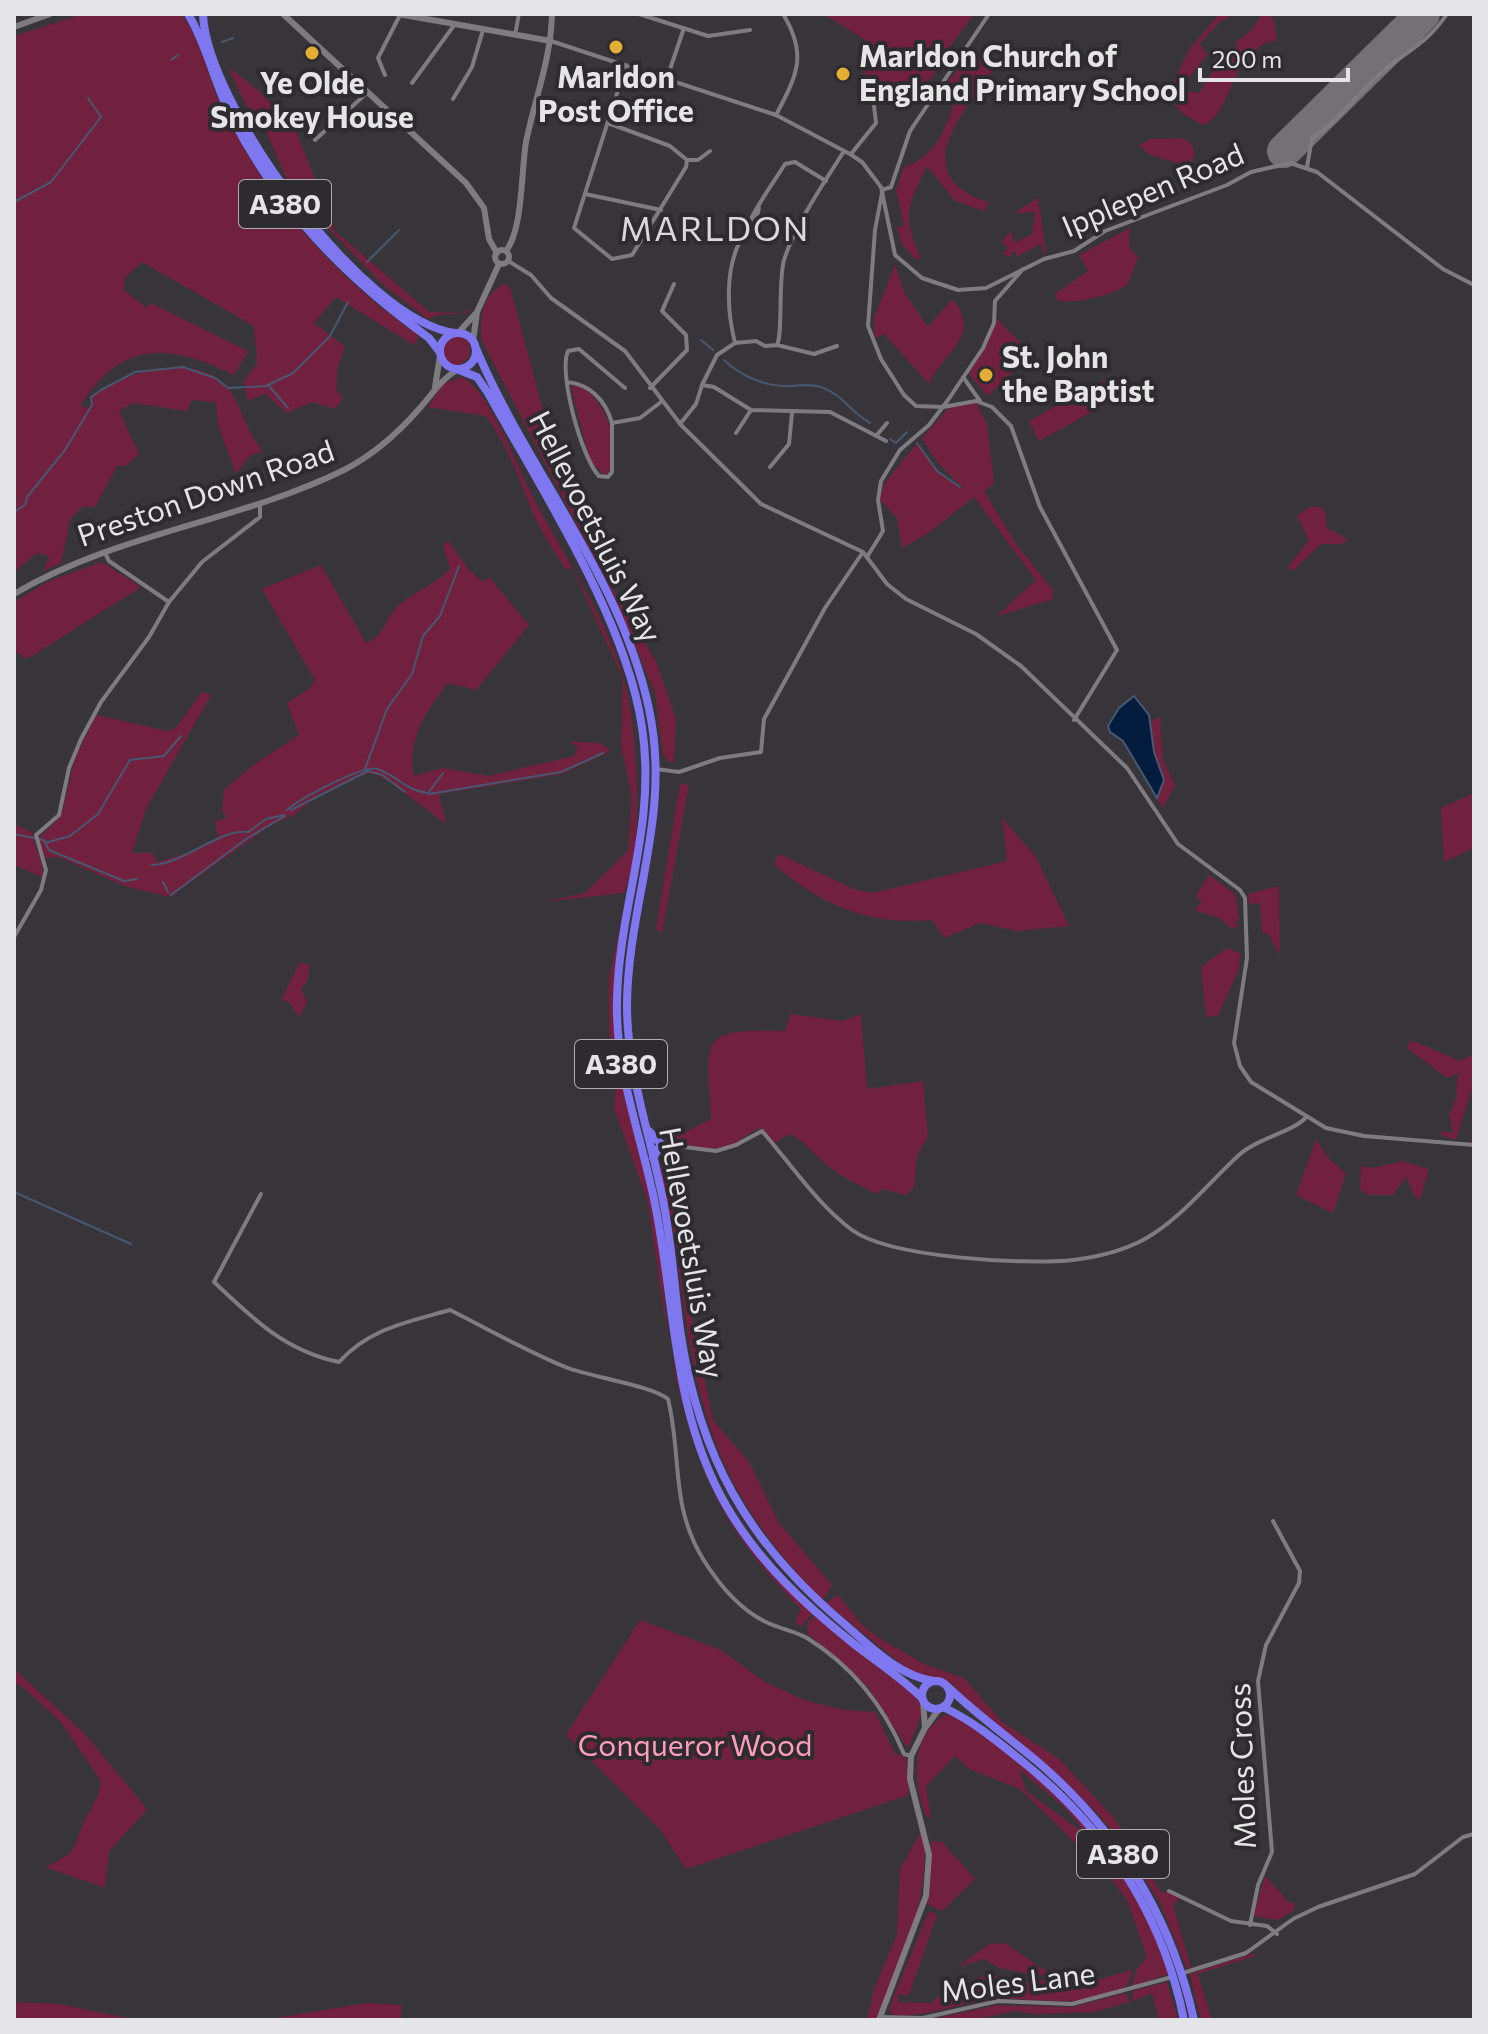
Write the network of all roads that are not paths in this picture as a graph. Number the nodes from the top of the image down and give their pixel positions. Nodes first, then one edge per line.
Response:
1 (50, 14) edge
2 (188, 14) edge
3 (203, 14) edge
4 (283, 14) edge
5 (399, 14) edge
6 (519, 14) edge
7 (552, 14) edge
8 (639, 14) edge
9 (783, 14) edge
10 (989, 14) edge
11 (1447, 14) edge
12 (455, 24) junction
13 (14, 27) edge
14 (684, 28) junction
15 (483, 30) junction
16 (750, 30) dead end
17 (514, 36) junction
18 (551, 41) junction
19 (626, 65) junction
20 (389, 66) dead end
21 (382, 68) junction
22 (385, 75) dead end
23 (667, 78) junction
24 (412, 83) dead end
25 (368, 92) junction
26 (453, 99) dead end
27 (874, 106) dead end
28 (776, 115) junction
29 (608, 123) junction
30 (315, 140) dead end
31 (710, 151) dead end
32 (844, 151) junction
33 (850, 154) junction
34 (687, 160) junction
35 (1307, 167) junction
36 (826, 181) junction
37 (882, 190) junction
38 (584, 194) junction
39 (661, 210) junction
40 (506, 251) junction
41 (497, 253) junction
42 (508, 261) junction
43 (499, 264) junction
44 (1025, 267) junction
45 (674, 284) dead end
46 (1474, 285) edge
47 (477, 312) junction
48 (456, 333) junction
49 (735, 343) junction
50 (474, 344) junction
51 (777, 345) junction
52 (837, 346) dead end
53 (439, 354) junction
54 (458, 370) junction
55 (963, 377) junction
56 (567, 382) junction
57 (702, 385) junction
58 (435, 387) junction
59 (625, 388) dead end
60 (650, 388) junction
61 (660, 400) junction
62 (981, 402) junction
63 (943, 407) junction
64 (751, 410) junction
65 (792, 412) junction
66 (612, 423) junction
67 (887, 423) dead end
68 (680, 424) junction
69 (735, 424) dead end
70 (692, 435) dead end
71 (876, 436) junction
72 (886, 441) dead end
73 (780, 470) dead end
74 (259, 502) junction
75 (103, 551) junction
76 (865, 554) junction
77 (14, 594) edge
78 (169, 602) junction
79 (1074, 720) junction
80 (656, 769) junction
81 (14, 937) edge
82 (1306, 1117) junction
83 (642, 1119) junction
84 (661, 1144) junction
85 (1474, 1145) edge
86 (653, 1159) junction
87 (261, 1194) dead end
88 (1273, 1521) dead end
89 (934, 1681) junction
90 (948, 1687) junction
91 (923, 1700) junction
92 (942, 1708) junction
93 (925, 1728) junction
94 (911, 1756) junction
95 (1474, 1834) edge
96 (1169, 1891) dead end
97 (1250, 1925) junction
98 (1277, 1934) junction
99 (880, 2019) edge
100 (1184, 2020) edge
101 (1194, 2020) edge

1 - 13 street
2 - 53 highway, A380
3 - 48 highway, A380
4 - 25 street
5 - 12 street
5 - 21 street
6 - 17 street
7 - 18 street
8 - 14 street
9 - 28 street
10 - 37 street
11 - 35 street
12 - 15 street
12 - 24 street
14 - 16 street
14 - 23 street
15 - 17 street
15 - 26 street
17 - 18 street
18 - 19 street
18 - 40 street
19 - 23 street
19 - 29 street
20 - 21 street
21 - 22 street
23 - 28 street
25 - 30 street
25 - 41 street
27 - 33 street
28 - 32 street
29 - 34 street
29 - 38 street
31 - 34 street
32 - 33 street
32 - 36 street
33 - 37 street
34 - 39 street
35 - 44 street, Ipplepen Road
35 - 46 street
36 - 49 street
36 - 51 street
37 - 44 street, Ipplepen Road
37 - 63 street
38 - 39 street
38 - 39 street
40 - 41 street
40 - 42 street
41 - 43 street
42 - 43 street
42 - 60 street
43 - 47 street
44 - 55 street
45 - 60 street
47 - 48 street
47 - 50 street
48 - 50 highway
48 - 53 highway
49 - 51 street
49 - 57 street
50 - 54 highway
50 - 80 highway, Hellevoetsluis Way / A380
51 - 52 street
53 - 54 highway
53 - 58 street, Preston Down Road
54 - 58 street, Preston Down Road
54 - 91 highway, Hellevoetsluis Way / A380
55 - 62 street
55 - 63 street
56 - 59 street
56 - 66 street
56 - 66 street
57 - 64 street
57 - 68 street
58 - 74 street, Preston Down Road
60 - 61 street
61 - 66 street
61 - 68 street
62 - 63 street
62 - 79 street
63 - 76 street
64 - 65 street
64 - 69 street
65 - 71 street
65 - 73 street
67 - 71 street
68 - 70 street
68 - 76 street
71 - 72 street
74 - 75 street, Preston Down Road
74 - 78 street
75 - 77 street, Preston Down Road
75 - 78 street
76 - 79 street
76 - 80 street
78 - 81 street
79 - 82 street
80 - 83 highway, Hellevoetsluis Way / A380
82 - 84 street
82 - 85 street
83 - 84 highway
83 - 86 highway, Hellevoetsluis Way / A380
84 - 86 highway
86 - 89 highway, Hellevoetsluis Way / A380
87 - 94 street
88 - 97 street, Moles Cross
89 - 90 highway
89 - 91 highway
90 - 92 highway
90 - 101 highway, A380
91 - 92 highway
91 - 93 street
92 - 93 street
92 - 100 highway, A380
93 - 94 street
94 - 99 street
95 - 98 street
96 - 97 street
97 - 98 street
98 - 99 street, Moles Lane

